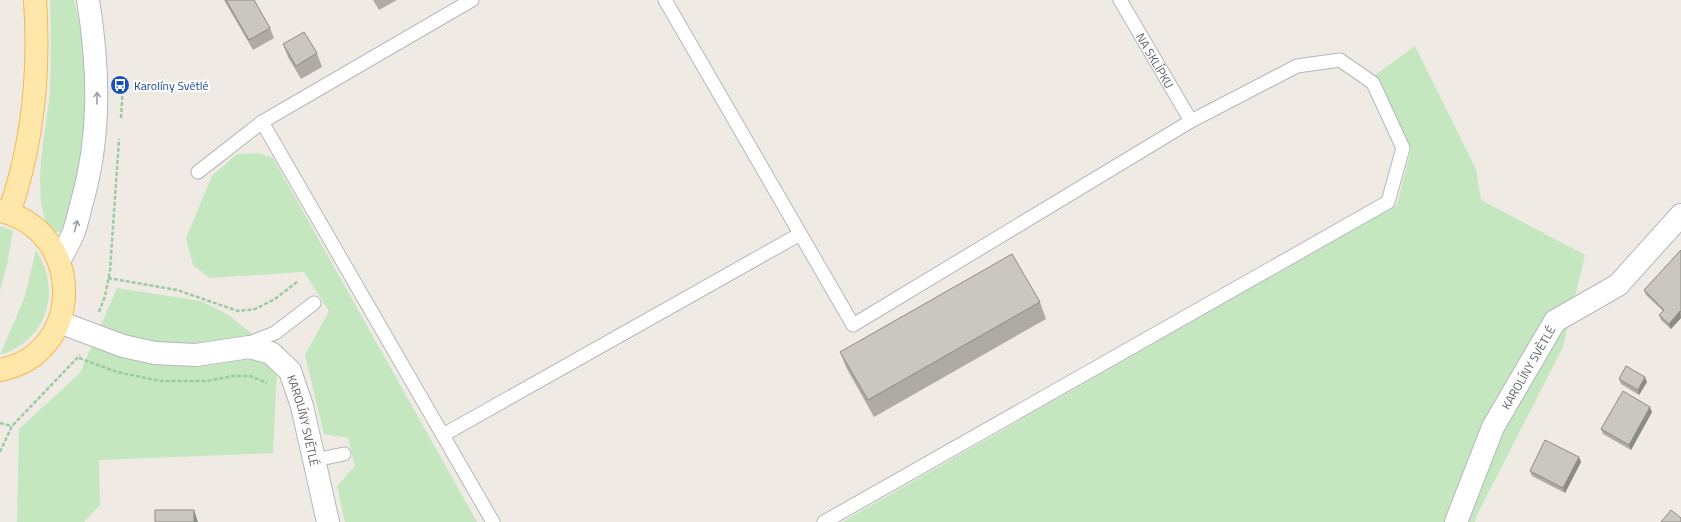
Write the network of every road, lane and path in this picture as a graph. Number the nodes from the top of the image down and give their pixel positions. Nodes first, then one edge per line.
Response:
1 (34, 0) edge
2 (88, 0) edge
3 (472, 0) edge
4 (665, 0) edge
5 (1120, 0) edge
6 (1191, 121) junction
7 (262, 122) junction
8 (198, 172) dead end
9 (5, 212) edge
10 (1681, 215) edge
11 (800, 234) junction
12 (59, 261) junction
13 (108, 278) dead end
14 (298, 281) dead end
15 (314, 303) dead end
16 (59, 322) junction
17 (227, 351) junction
18 (79, 358) dead end
19 (0, 370) edge
20 (272, 388) dead end
21 (0, 422) edge
22 (12, 426) dead end
23 (443, 435) junction
24 (344, 454) dead end
25 (315, 460) junction
26 (328, 522) edge
27 (493, 522) edge
28 (824, 522) edge
29 (1456, 522) edge

1 - 9 main road
12 -> 2 street
3 - 7 lane
4 - 11 lane
5 - 6 lane, NA SKLÍPKU
6 - 11 lane
6 - 28 lane
7 - 8 lane
7 - 23 lane
9 - 12 main road
10 - 29 street, KAROLÍNY SVĚTLÉ
11 - 23 lane
12 - 16 main road
13 - 14 path
15 - 17 lane
16 - 17 street, KAROLÍNY SVĚTLÉ
16 - 19 main road
17 - 25 street, KAROLÍNY SVĚTLÉ
18 - 20 path
21 - 22 path
23 - 27 lane
24 - 25 lane
25 - 26 street, KAROLÍNY SVĚTLÉ

